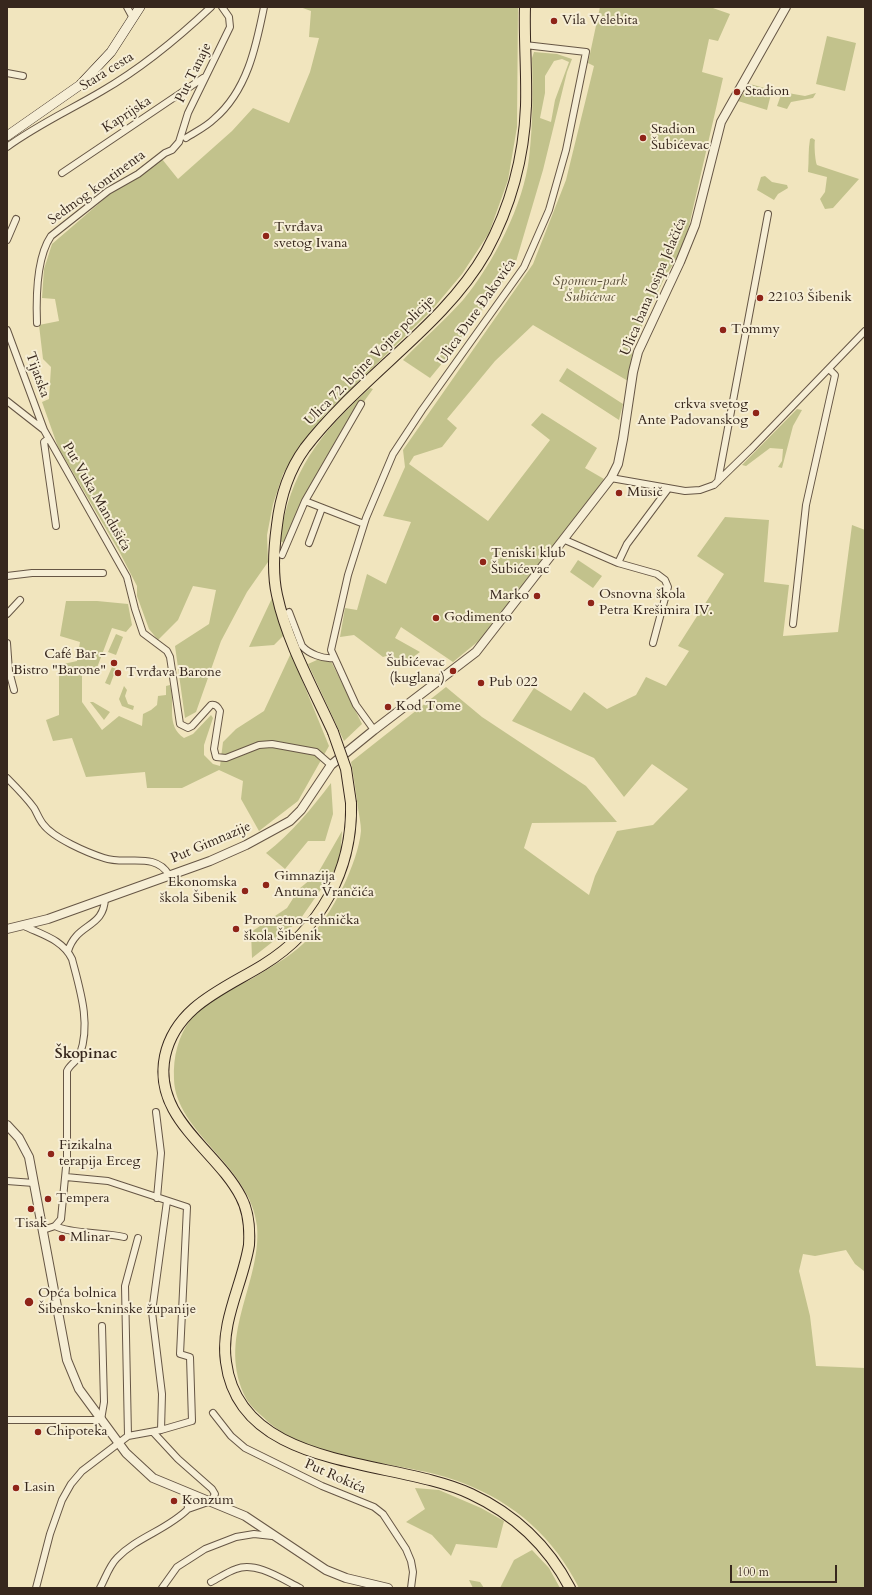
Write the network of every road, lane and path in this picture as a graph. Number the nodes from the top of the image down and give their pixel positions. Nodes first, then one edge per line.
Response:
1 (127, 7) edge
2 (140, 7) edge
3 (212, 7) edge
4 (222, 7) edge
5 (264, 7) edge
6 (525, 7) edge
7 (786, 7) edge
8 (133, 18) junction
9 (525, 45) junction
10 (7, 73) edge
11 (23, 76) dead end
12 (205, 77) junction
13 (7, 136) edge
14 (186, 138) dead end
15 (7, 146) edge
16 (172, 150) joint
17 (62, 173) dead end
18 (768, 214) dead end
19 (16, 219) dead end
20 (7, 240) edge
21 (36, 323) dead end
22 (7, 330) edge
23 (865, 331) edge
24 (829, 369) junction
25 (7, 401) edge
26 (361, 404) dead end
27 (44, 430) junction
28 (48, 439) junction
29 (611, 478) junction
30 (718, 481) junction
31 (668, 489) junction
32 (305, 501) junction
33 (322, 508) junction
34 (364, 524) junction
35 (56, 526) dead end
36 (565, 540) junction
37 (309, 543) dead end
38 (282, 555) dead end
39 (618, 563) junction
40 (104, 573) dead end
41 (7, 576) edge
42 (20, 600) dead end
43 (289, 612) dead end
44 (7, 614) edge
45 (793, 624) dead end
46 (7, 643) edge
47 (653, 643) dead end
48 (333, 658) junction
49 (14, 690) dead end
50 (374, 730) junction
51 (331, 765) junction
52 (7, 778) edge
53 (169, 875) junction
54 (105, 898) junction
55 (24, 926) junction
56 (7, 929) edge
57 (68, 951) junction
58 (156, 1112) dead end
59 (7, 1125) edge
60 (66, 1177) junction
61 (7, 1181) edge
62 (34, 1183) junction
63 (158, 1198) junction
64 (167, 1202) junction
65 (55, 1226) junction
66 (43, 1230) junction
67 (124, 1237) dead end
68 (138, 1238) dead end
69 (102, 1326) dead end
70 (213, 1413) dead end
71 (7, 1420) edge
72 (101, 1420) junction
73 (161, 1430) junction
74 (154, 1432) junction
75 (128, 1436) junction
76 (119, 1443) junction
77 (184, 1491) junction
78 (211, 1501) junction
79 (188, 1509) junction
80 (272, 1536) junction
81 (211, 1582) dead end
82 (36, 1588) edge
83 (100, 1588) edge
84 (162, 1588) edge
85 (300, 1588) edge
86 (388, 1588) edge
87 (411, 1588) edge
88 (570, 1588) edge

1 - 8 street
2 - 8 main road
3 - 15 street, Stara cesta
4 - 12 street, Put Tanaje
5 - 14 street
6 - 9 main road, Ulica 72. bojne Vojne policije
7 - 29 street, Ulica bana Josipa Jelačića
8 - 13 main road
9 - 34 street, Ulica Đure Đakovića
9 - 88 main road, Ulica 72. bojne Vojne policije, bridge
10 - 11 street
12 - 16 street, Put Tanaje
12 - 17 street, Kaprijska
16 - 21 street, Sedmog kontinenta
18 - 30 street
19 - 20 street
22 - 27 street, Tijatska
23 - 24 street
24 - 30 street
24 - 45 street
25 - 27 street, Put Vuka Mandušića
26 - 32 street
27 - 28 street, Put Vuka Mandušića
28 - 35 street
28 - 51 street, Put Vuka Mandušića
29 - 31 street
29 - 36 street, Ulica bana Josipa Jelačića
30 - 31 street
31 - 39 street
32 - 33 street
32 - 38 street
33 - 34 street
33 - 37 street
34 - 48 street, Ulica Đure Đakovića
36 - 39 street
36 - 50 street, Ulica bana Josipa Jelačića
39 - 47 street
40 - 41 street
42 - 44 street
43 - 48 street
46 - 49 street
48 - 50 street, Ulica Đure Đakovića
50 - 51 street, Ulica bana Josipa Jelačića
51 - 53 street, Put Gimnazije
52 - 53 street
53 - 54 street, Put Gimnazije
54 - 55 street, Put Gimnazije
54 - 57 street
55 - 56 street, Put Gimnazije
55 - 57 street
57 - 60 street
58 - 63 street
59 - 62 street
60 - 63 street
60 - 65 street
61 - 62 street
62 - 66 street
63 - 64 street
64 - 73 street
64 - 73 street
65 - 66 street
65 - 67 street
66 - 72 street
68 - 75 street
69 - 72 street
70 - 87 street, Put Rokića
71 - 72 street
72 - 76 street
73 - 74 street
74 - 75 street
74 - 78 street
75 - 76 street
76 - 77 street
76 - 82 street
77 - 78 street
77 - 79 street
78 - 79 street
78 - 80 street
79 - 83 street
80 - 84 street
80 - 86 street
81 - 85 street

